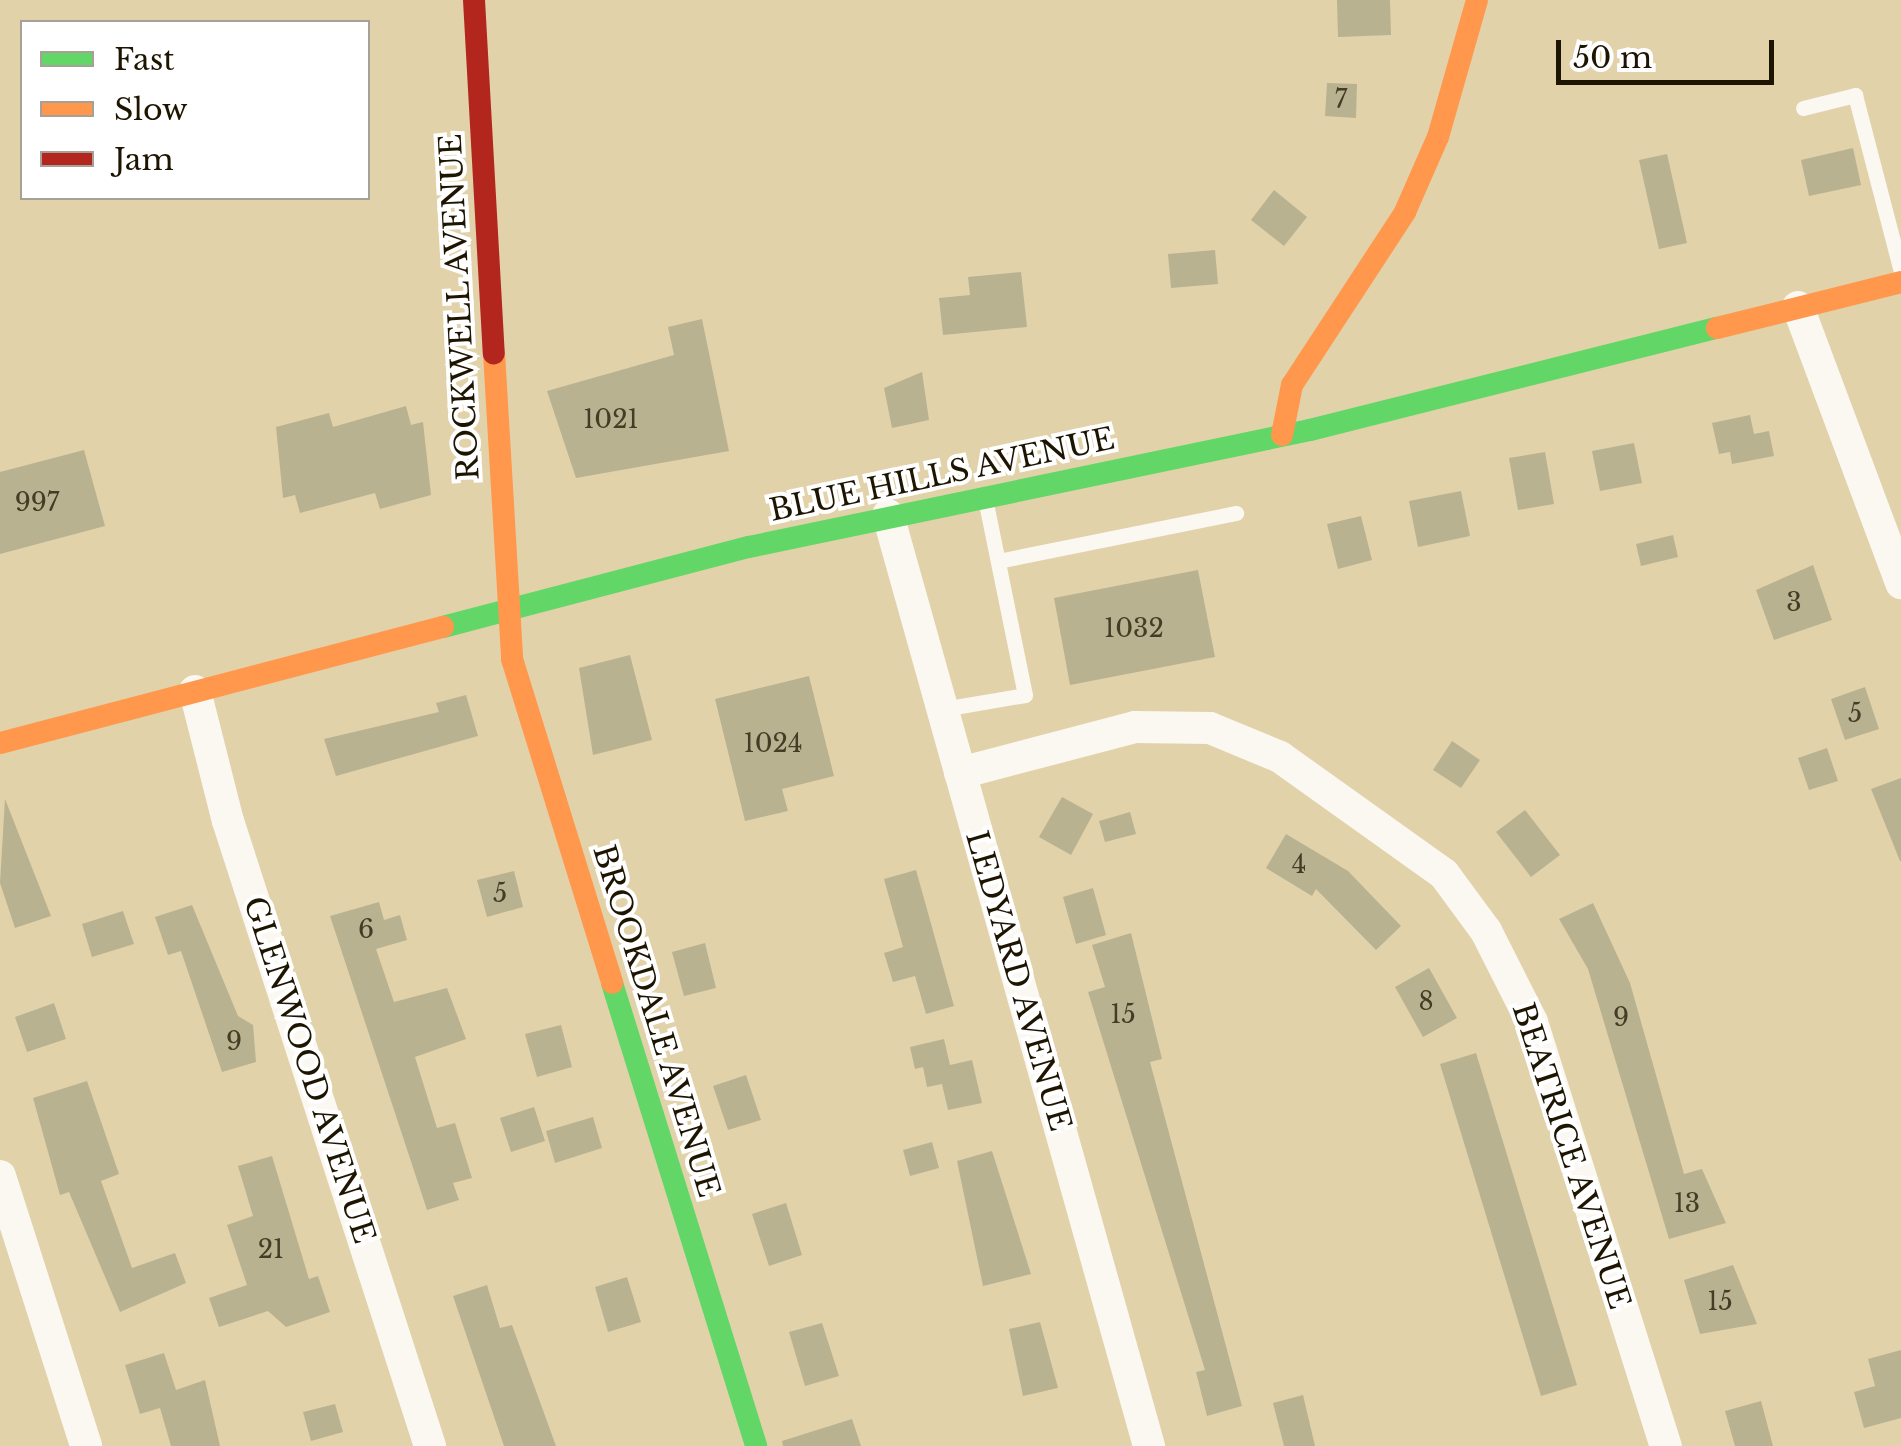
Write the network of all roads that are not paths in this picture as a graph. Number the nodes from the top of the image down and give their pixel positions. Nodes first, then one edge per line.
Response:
1 (474, 0) edge
2 (1477, 0) edge
3 (1802, 108) dead end
4 (1901, 272) edge
5 (1901, 282) edge
6 (1798, 307) junction
7 (1282, 435) junction
8 (984, 494) junction
9 (1236, 513) dead end
10 (888, 516) junction
11 (998, 561) junction
12 (1901, 582) edge
13 (506, 611) junction
14 (196, 691) junction
15 (943, 709) junction
16 (0, 743) edge
17 (960, 772) junction
18 (0, 1176) edge
19 (86, 1446) edge
20 (430, 1446) edge
21 (756, 1446) edge
22 (1148, 1446) edge
23 (1666, 1446) edge

1 - 13 main road, ROCKWELL AVENUE
2 - 7 main road
3 - 4 lane
5 - 6 main road, BLUE HILLS AVENUE
6 - 7 main road, BLUE HILLS AVENUE
6 - 12 street
7 - 8 main road, BLUE HILLS AVENUE
8 - 10 main road, BLUE HILLS AVENUE
8 - 11 lane
9 - 11 lane
10 - 13 main road, BLUE HILLS AVENUE
10 - 15 street, LEDYARD AVENUE
11 - 15 lane
13 - 14 main road, BLUE HILLS AVENUE
13 - 21 main road, BROOKDALE AVENUE
14 - 16 main road, BLUE HILLS AVENUE
14 - 20 street, GLENWOOD AVENUE
15 - 17 street, LEDYARD AVENUE
17 - 22 street, LEDYARD AVENUE
17 - 23 street, BEATRICE AVENUE
18 - 19 street

